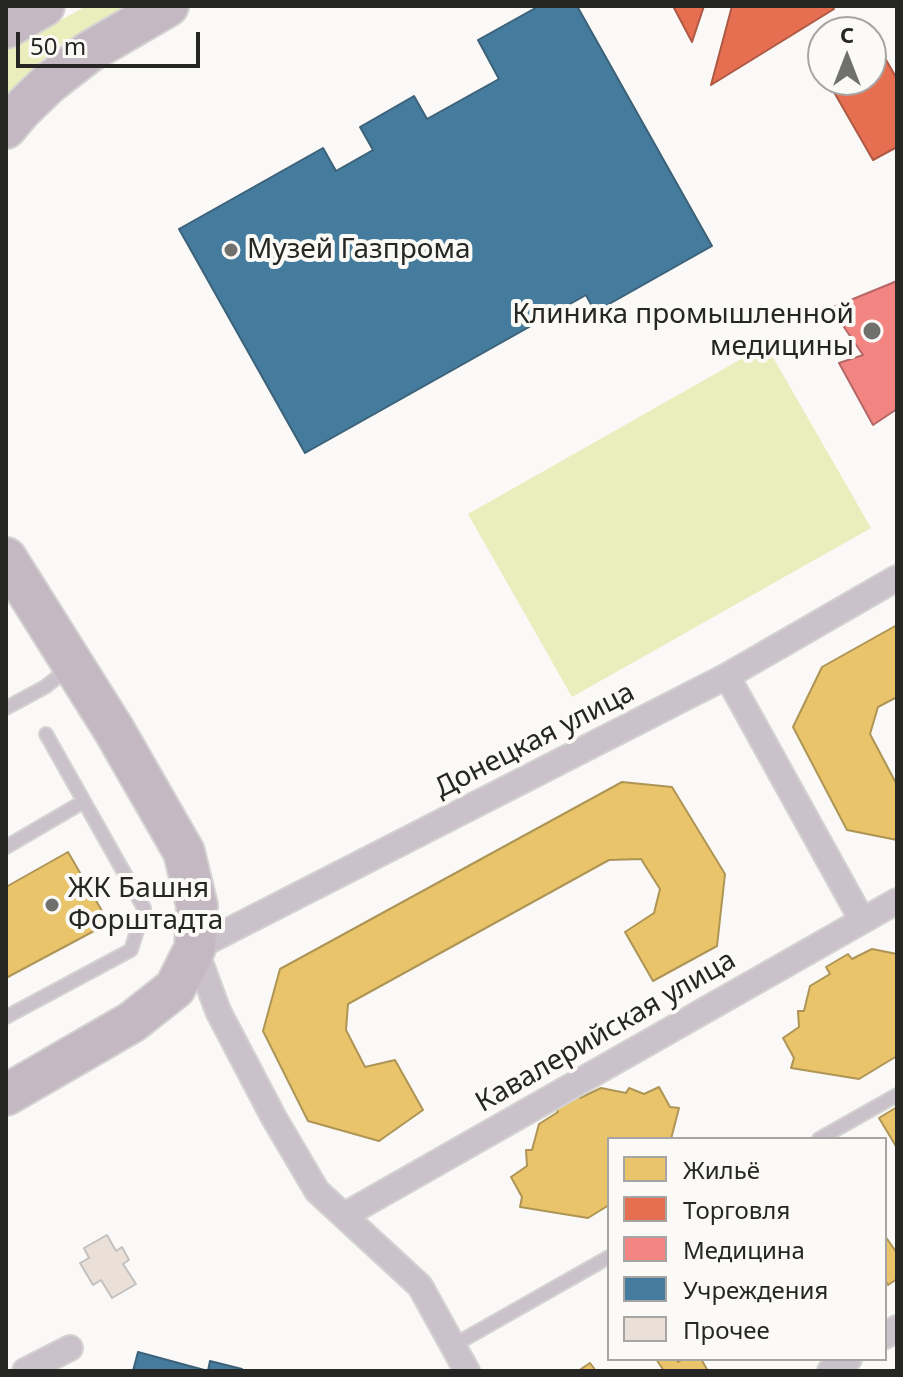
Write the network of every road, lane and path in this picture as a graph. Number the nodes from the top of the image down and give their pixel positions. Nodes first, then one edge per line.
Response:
1 (44, 6) edge
2 (168, 6) edge
3 (6, 28) edge
4 (6, 128) edge
5 (6, 558) edge
6 (897, 578) edge
7 (74, 664) junction
8 (727, 676) junction
9 (6, 708) edge
10 (46, 734) dead end
11 (83, 802) junction
12 (6, 847) edge
13 (897, 901) edge
14 (862, 920) junction
15 (195, 948) junction
16 (6, 1017) edge
17 (6, 1095) edge
18 (897, 1095) edge
19 (823, 1137) edge
20 (345, 1215) junction
21 (607, 1258) edge
22 (454, 1345) junction
23 (70, 1348) dead end
24 (25, 1371) edge
25 (467, 1371) edge

1 - 3 main road
2 - 4 main road
5 - 7 main road
6 - 8 street, Донецкая улица
7 - 9 lane
7 - 15 main road
8 - 14 street
8 - 15 street, Донецкая улица
10 - 11 lane
11 - 12 lane
11 - 16 lane
13 - 14 street, Кавалерийская улица
14 - 20 street, Кавалерийская улица
15 - 17 main road
15 - 20 street
18 - 19 lane
20 - 22 street
21 - 22 lane
22 - 25 street
23 - 24 street

